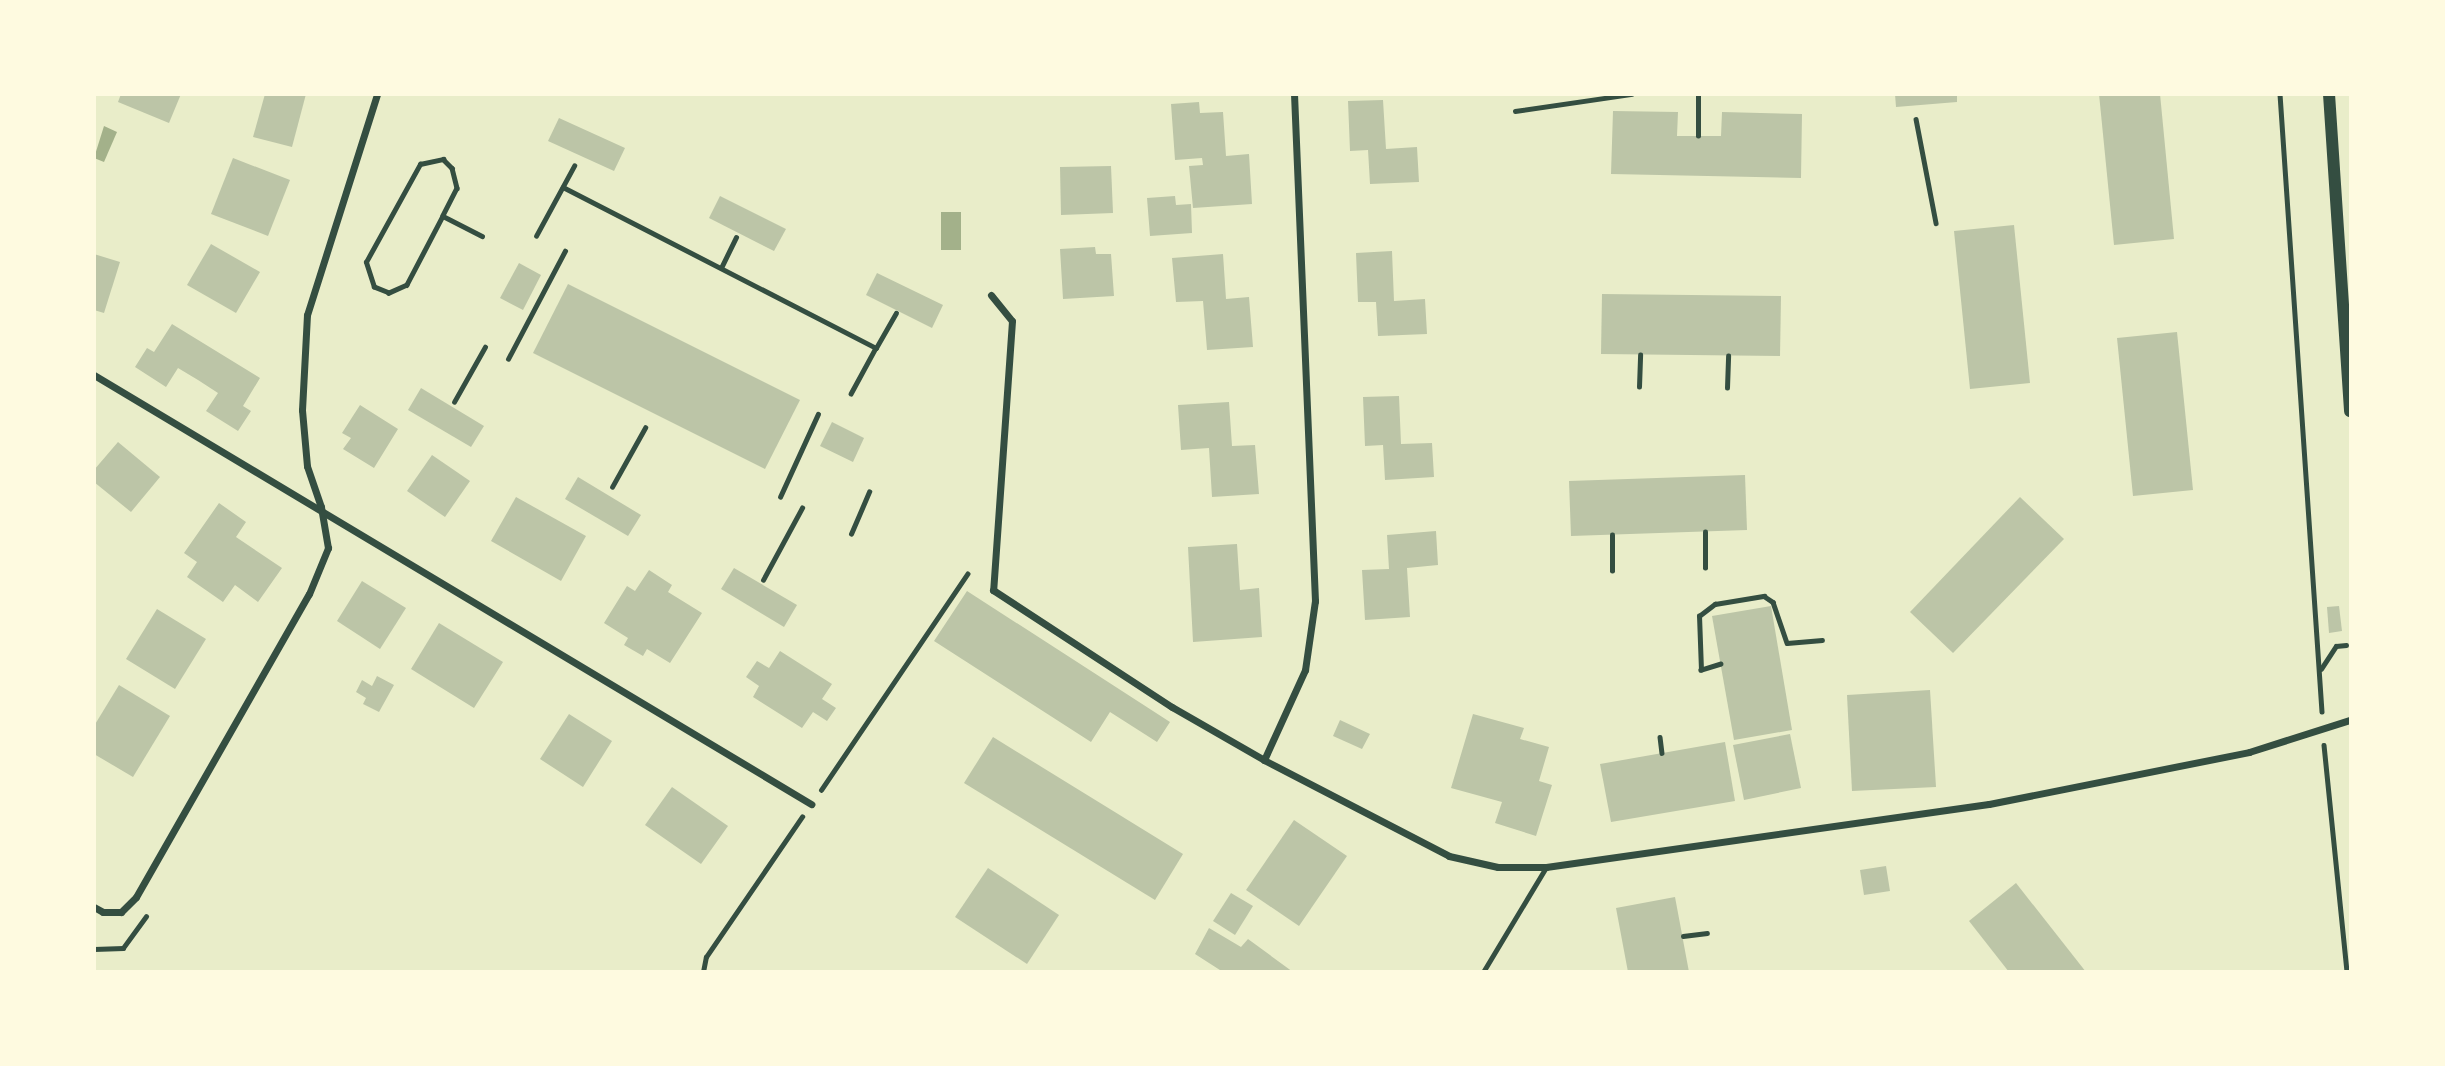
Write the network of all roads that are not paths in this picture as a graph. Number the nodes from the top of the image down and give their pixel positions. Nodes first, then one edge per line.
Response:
1 (377, 94) edge
2 (1294, 94) edge
3 (2329, 94) edge
4 (991, 295) dead end
5 (94, 375) edge
6 (2350, 411) edge
7 (321, 508) junction
8 (2350, 720) edge
9 (1264, 760) junction
10 (811, 804) road end
11 (1546, 866) junction
12 (94, 907) edge
13 (1483, 971) edge

1 - 7 street
2 - 9 street
3 - 6 street
4 - 9 street
5 - 7 street
7 - 10 street
7 - 12 street
8 - 11 street
9 - 11 street
11 - 13 lane

